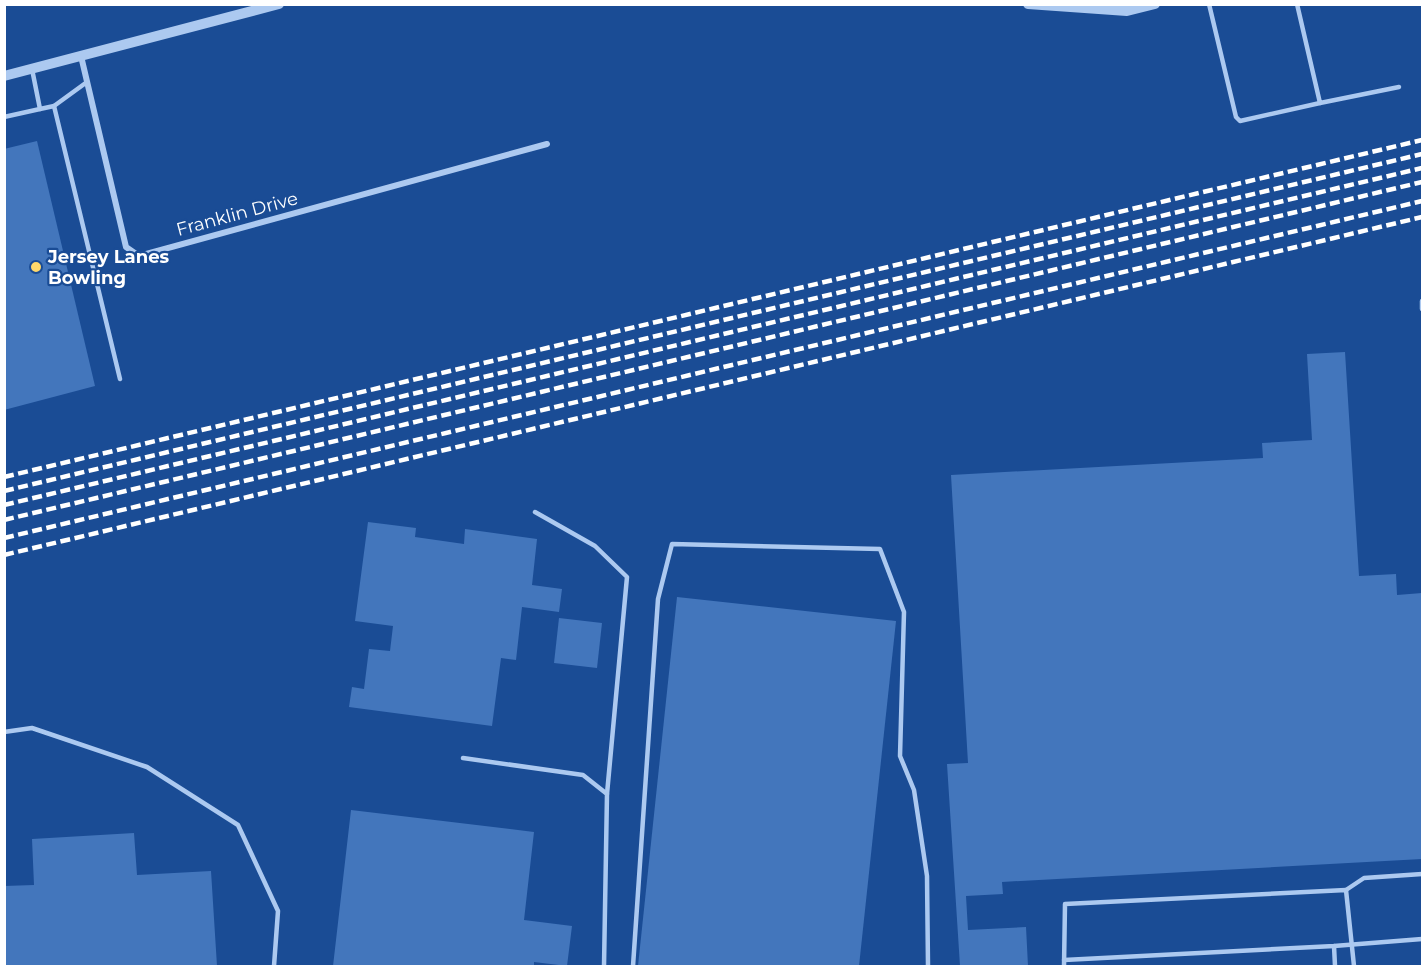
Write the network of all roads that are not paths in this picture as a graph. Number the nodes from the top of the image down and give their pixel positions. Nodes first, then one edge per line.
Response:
1 (279, 4) edge
2 (1028, 4) edge
3 (1155, 4) edge
4 (1209, 4) edge
5 (1297, 4) edge
6 (267, 6) edge
7 (1067, 6) edge
8 (81, 56) junction
9 (32, 69) junction
10 (4, 76) edge
11 (87, 82) junction
12 (1399, 87) dead end
13 (1320, 103) junction
14 (54, 106) junction
15 (40, 109) junction
16 (4, 117) edge
17 (547, 144) dead end
18 (1422, 301) edge
19 (1422, 309) edge
20 (120, 379) dead end
21 (535, 512) dead end
22 (4, 732) edge
23 (463, 758) dead end
24 (606, 794) junction
25 (1422, 874) edge
26 (1346, 890) junction
27 (1422, 939) edge
28 (1353, 945) junction
29 (1334, 946) junction
30 (1064, 963) edge
31 (274, 966) edge
32 (604, 966) edge
33 (633, 966) edge
34 (928, 966) edge
35 (1335, 966) edge
36 (1354, 966) edge

1 - 6 street
2 - 7 street
3 - 7 street
4 - 13 lane
5 - 13 lane
6 - 8 street
8 - 9 street
8 - 11 street, Franklin Drive
9 - 10 street
9 - 15 lane
11 - 14 lane
11 - 17 street, Franklin Drive
12 - 13 lane
14 - 15 lane
14 - 20 lane
15 - 16 lane
18 - 19 lane
21 - 24 lane
22 - 31 lane
23 - 24 lane
24 - 32 lane
25 - 26 lane
26 - 28 lane
26 - 30 lane
27 - 28 lane
28 - 29 lane
28 - 36 lane
29 - 30 lane
29 - 35 lane
33 - 34 lane

